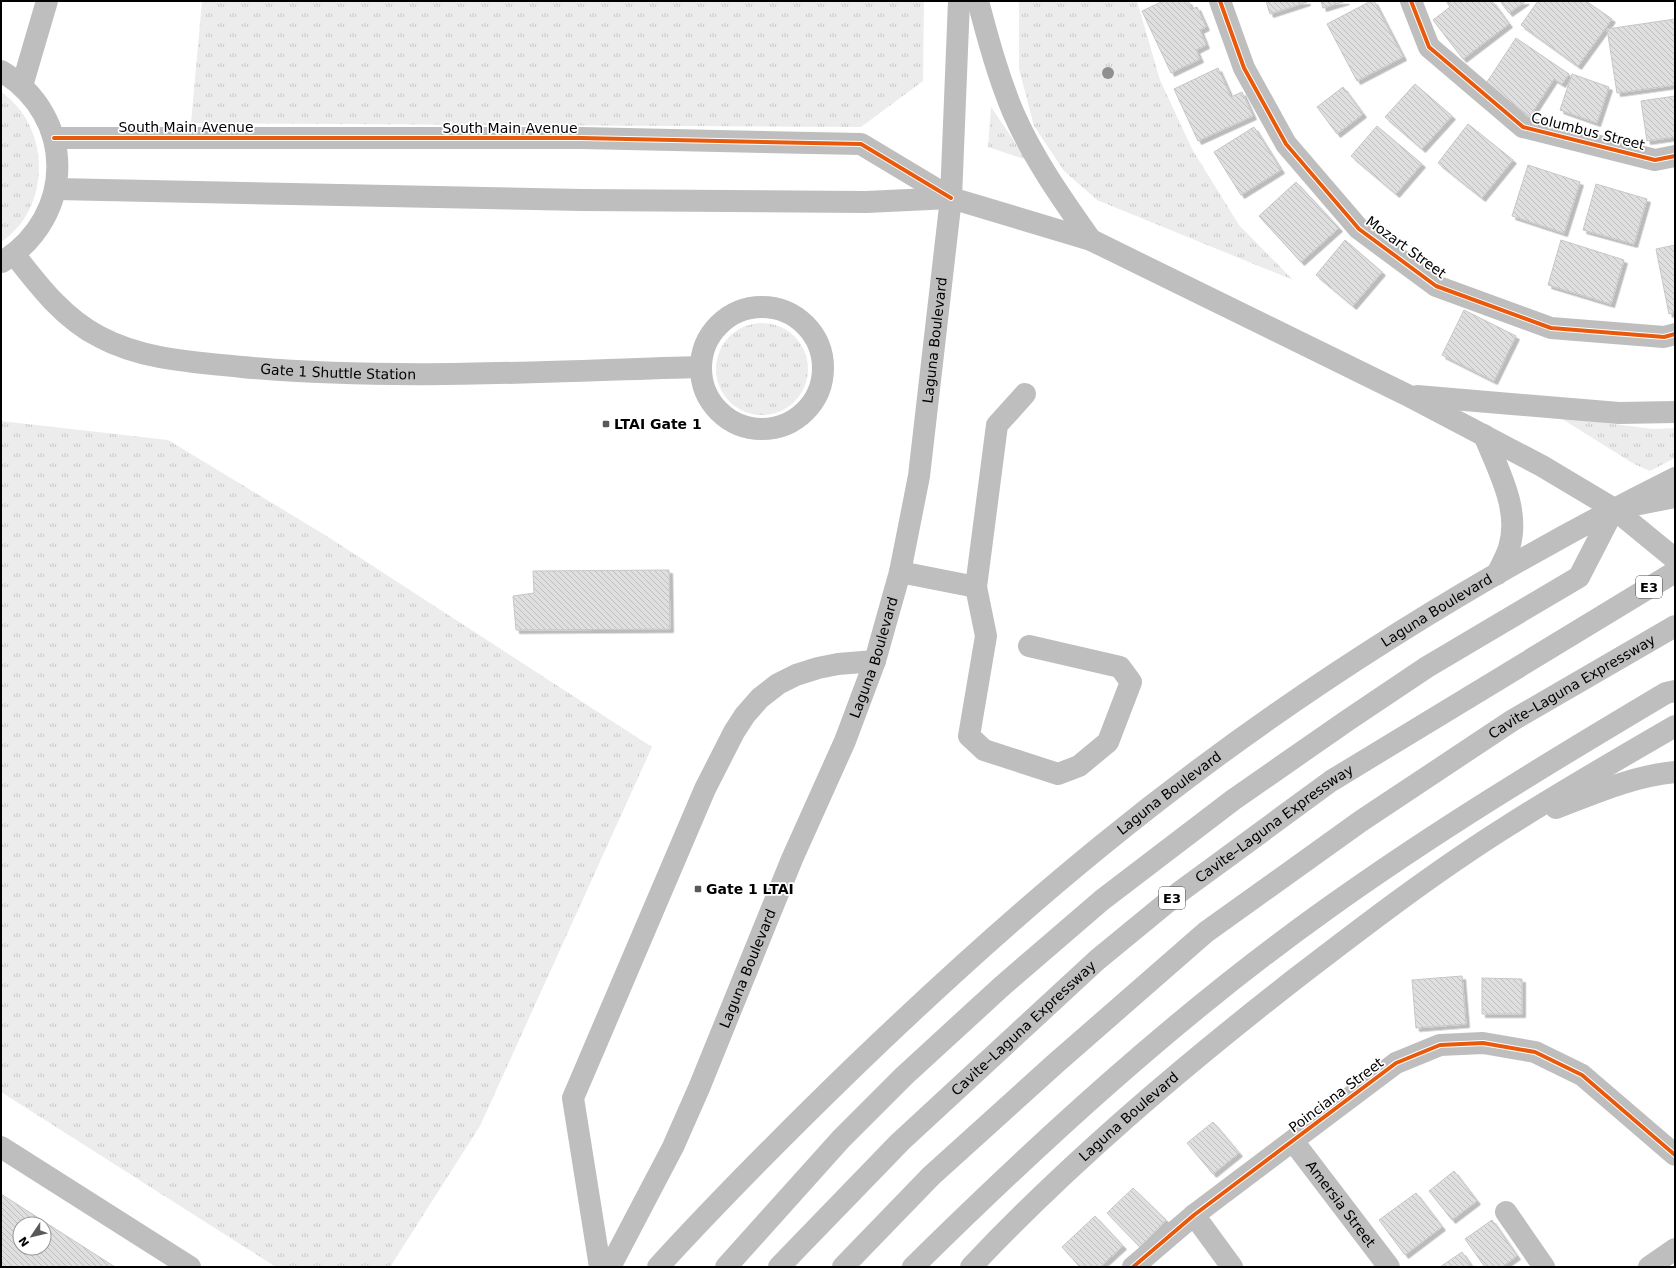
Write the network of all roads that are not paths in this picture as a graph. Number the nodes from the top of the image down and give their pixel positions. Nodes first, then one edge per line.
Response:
1 (47, 1) edge
2 (959, 1) edge
3 (978, 1) edge
4 (1220, 1) edge
5 (1411, 1) edge
6 (1, 71) edge
7 (22, 86) junction
8 (54, 138) junction
9 (1675, 156) edge
10 (56, 189) junction
11 (951, 198) junction
12 (1091, 240) junction
13 (7, 258) edge
14 (1675, 334) edge
15 (701, 367) junction
16 (1025, 394) dead end
17 (1407, 395) junction
18 (1675, 412) edge
19 (1484, 435) junction
20 (1675, 478) edge
21 (1675, 497) edge
22 (1614, 509) junction
23 (1675, 559) edge
24 (900, 572) junction
25 (1675, 572) edge
26 (1497, 574) junction
27 (976, 587) junction
28 (1675, 626) edge
29 (1029, 646) dead end
30 (875, 661) junction
31 (1675, 691) edge
32 (1675, 726) edge
33 (1675, 772) edge
34 (1505, 828) junction
35 (1293, 1141) junction
36 (1, 1147) edge
37 (1675, 1155) edge
38 (1506, 1212) dead end
39 (1194, 1215) junction
40 (1675, 1249) edge
41 (190, 1267) edge
42 (600, 1267) edge
43 (610, 1267) edge
44 (658, 1267) edge
45 (726, 1267) edge
46 (779, 1267) edge
47 (843, 1267) edge
48 (913, 1267) edge
49 (971, 1267) edge
50 (1133, 1267) edge
51 (1232, 1267) edge
52 (1389, 1267) edge
53 (1544, 1267) edge
54 (1649, 1267) edge

1 - 7 main road
2 - 11 main road, Laguna Boulevard
3 - 12 main road
4 - 14 main road, Mozart Street
5 - 9 main road, Columbus Street
6 - 7 main road
7 - 8 main road
8 - 10 main road
8 - 11 main road, South Main Avenue
10 - 11 main road
10 - 13 main road
11 - 12 main road
11 - 24 main road, Laguna Boulevard
12 - 17 main road
13 - 15 main road, Gate 1 Shuttle Station
15 - 15 main road
16 - 27 main road
17 - 18 main road
17 - 19 main road
19 - 22 main road
19 - 26 main road
20 - 22 main road, Laguna Boulevard
21 - 22 main road
22 - 23 main road
22 - 26 main road, Laguna Boulevard
22 - 45 main road
24 - 27 main road
24 - 30 main road, Laguna Boulevard
25 - 46 main road, Cavite–Laguna Expressway / E3
26 - 44 main road, Laguna Boulevard
27 - 29 main road
28 - 47 main road, Cavite–Laguna Expressway
30 - 42 main road
30 - 43 main road, Laguna Boulevard
31 - 48 main road
32 - 34 main road, Laguna Boulevard
33 - 34 main road
34 - 49 main road, Laguna Boulevard
35 - 37 main road, Poinciana Street
35 - 39 main road, Poinciana Street
35 - 52 main road, Amersia Street
36 - 41 main road
38 - 53 main road
39 - 50 main road, Poinciana Street
39 - 51 main road
40 - 54 main road

